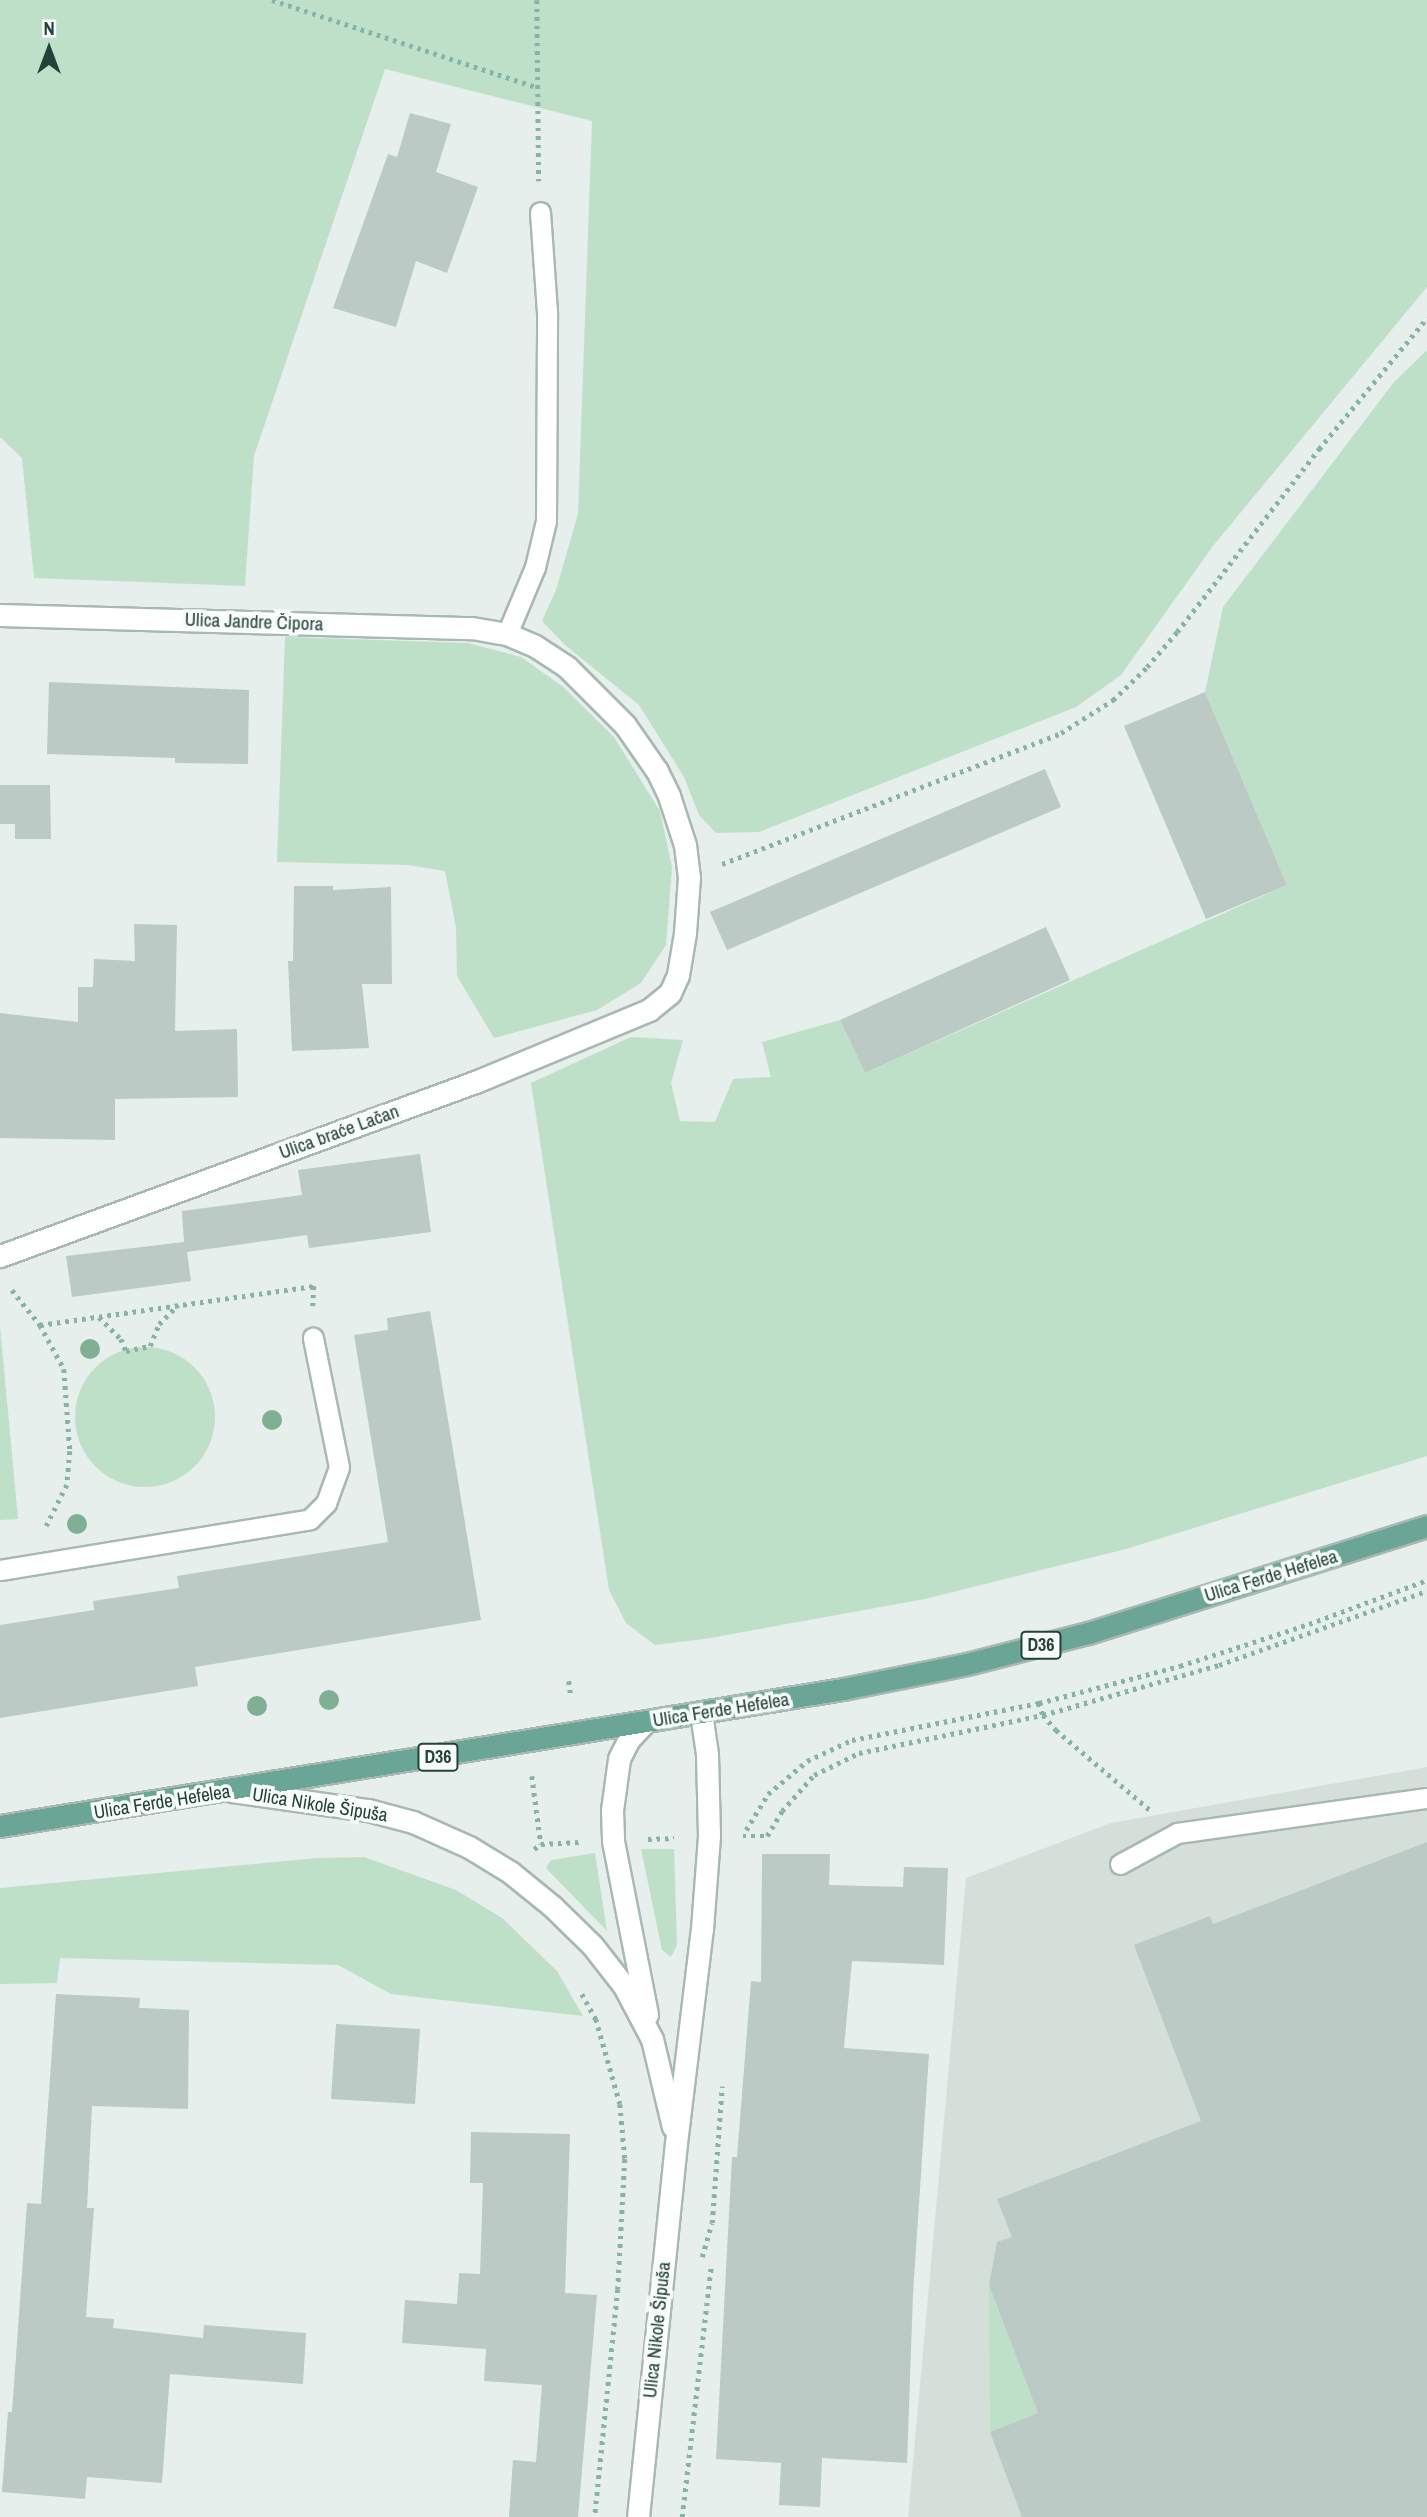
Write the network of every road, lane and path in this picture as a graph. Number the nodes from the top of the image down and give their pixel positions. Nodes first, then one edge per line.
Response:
1 (272, 0) edge
2 (537, 0) edge
3 (537, 86) junction
4 (540, 212) joint
5 (1427, 318) edge
6 (0, 615) edge
7 (507, 634) junction
8 (689, 877) junction
9 (670, 993) joint
10 (0, 1256) edge
11 (7, 1285) dead end
12 (178, 1305) junction
13 (98, 1316) junction
14 (40, 1325) junction
15 (313, 1338) joint
16 (1427, 1526) edge
17 (0, 1570) edge
18 (1427, 1580) edge
19 (1427, 1591) edge
20 (569, 1681) dead end
21 (571, 1697) dead end
22 (1039, 1703) junction
23 (701, 1713) junction
24 (1043, 1715) junction
25 (645, 1722) junction
26 (534, 1789) dead end
27 (232, 1791) junction
28 (1427, 1798) edge
29 (0, 1826) edge
30 (1177, 1833) junction
31 (670, 1838) dead end
32 (640, 1839) dead end
33 (594, 1842) dead end
34 (541, 1844) junction
35 (528, 1854) dead end
36 (1120, 1864) dead end
37 (579, 1988) dead end
38 (652, 2039) junction
39 (676, 2143) junction
40 (711, 2265) dead end
41 (596, 2517) edge
42 (638, 2517) edge
43 (682, 2517) edge

1 - 3 path
2 - 3 path
3 - 4 path
4 - 7 lane
5 - 8 path
6 - 7 street, Ulica Jandre Čipora
7 - 8 street, Ulica Jandre Čipora
8 - 9 street, Ulica Jandre Čipora
9 - 10 street, Ulica braće Lačan
11 - 14 path
12 - 13 path
12 - 13 path
12 - 15 path
13 - 14 path
14 - 17 path
15 - 17 lane
16 - 23 main road, Ulica Ferde Hefelea / D36
18 - 22 path
19 - 24 path
20 - 21 path
22 - 24 path
22 - 24 path
23 - 25 main road, Ulica Ferde Hefelea / D36
23 - 39 street, Ulica Nikole Šipuša
24 - 30 path
25 - 27 main road, Ulica Ferde Hefelea / D36
25 - 38 street, Ulica Nikole Šipuša
26 - 34 path
27 - 29 main road, Ulica Ferde Hefelea / D36
27 - 38 street, Ulica Nikole Šipuša
28 - 30 lane
30 - 36 lane
31 - 32 path
33 - 34 path
34 - 35 path
37 - 41 path
38 - 39 street, Ulica Nikole Šipuša
39 - 42 street, Ulica Nikole Šipuša
40 - 43 path

